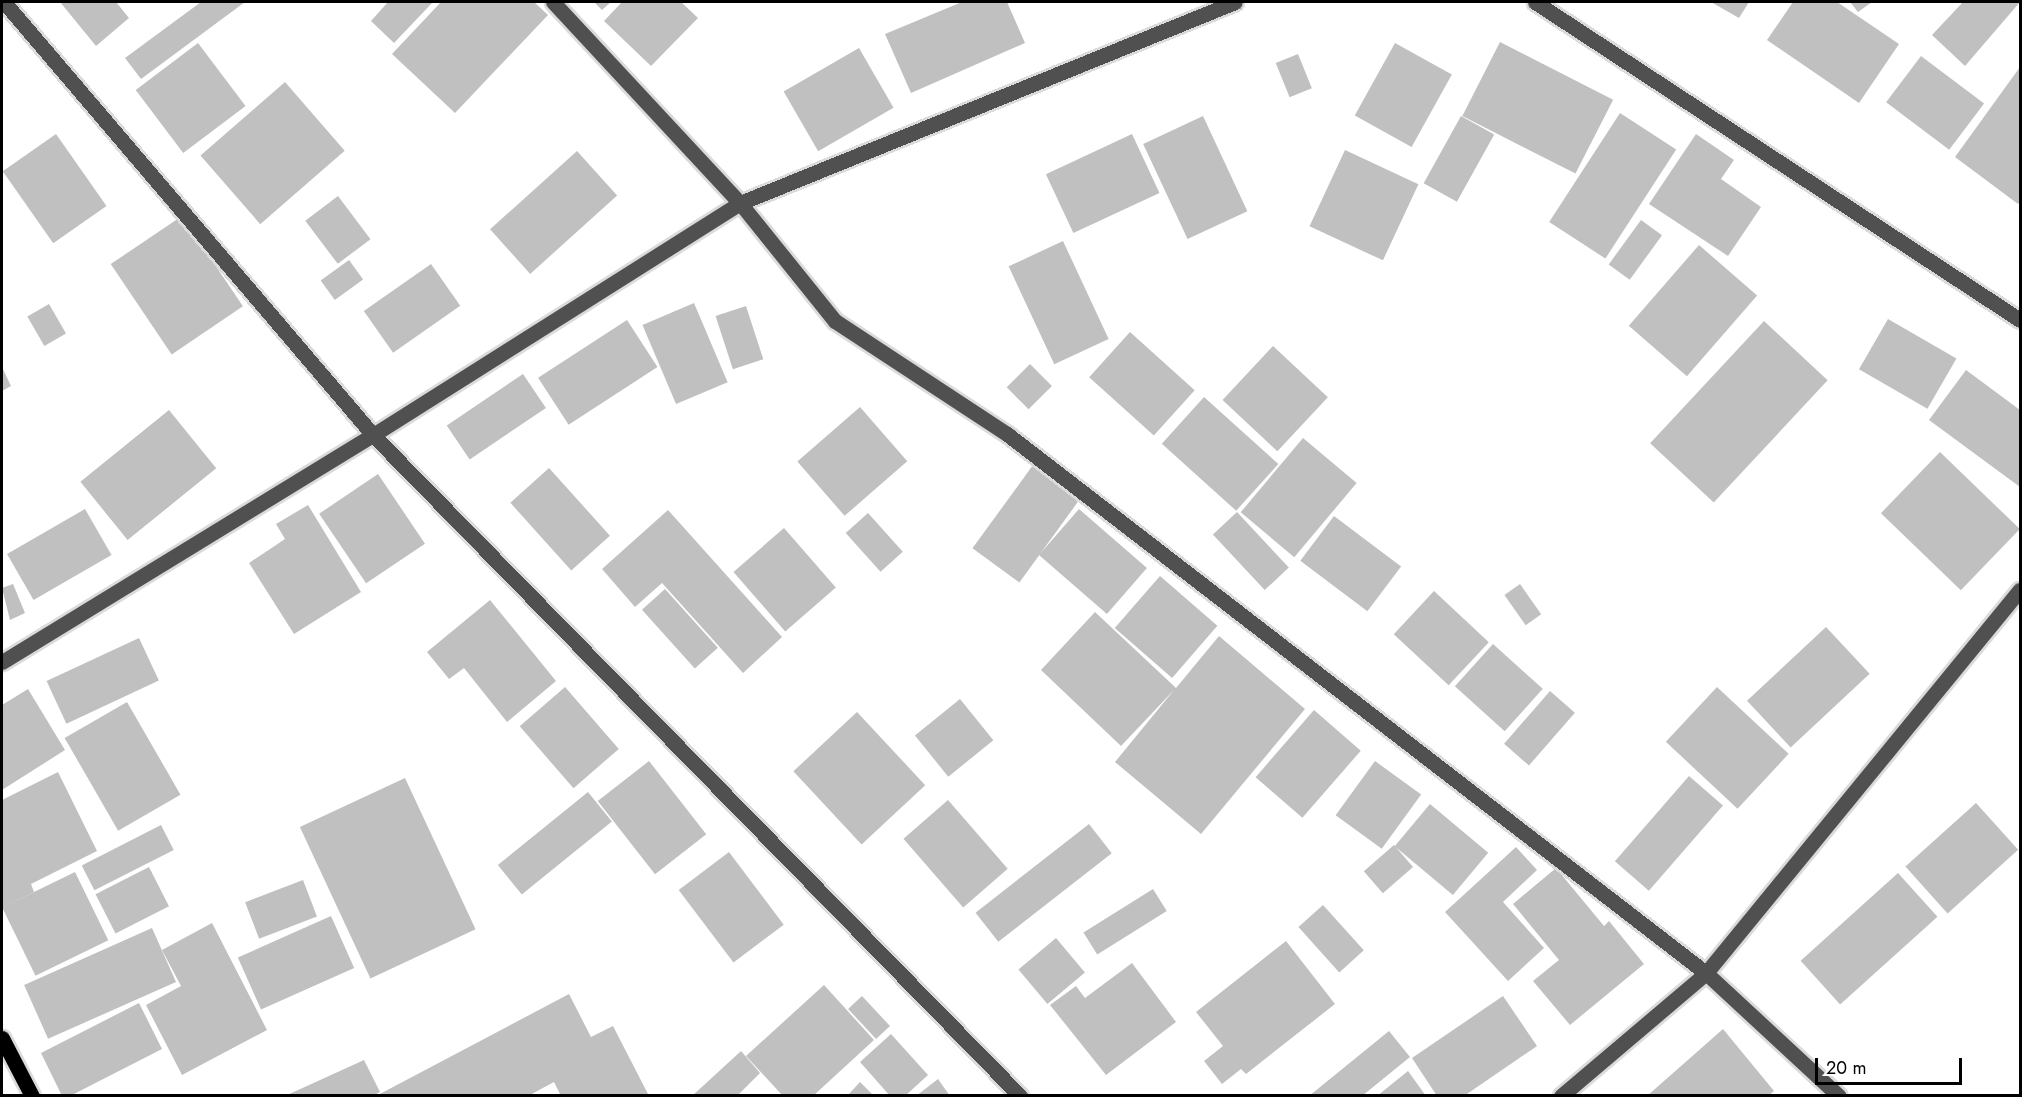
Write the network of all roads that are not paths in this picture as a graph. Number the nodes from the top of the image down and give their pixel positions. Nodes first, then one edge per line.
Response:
1 (4, 2) edge
2 (553, 2) edge
3 (1234, 2) edge
4 (1535, 2) edge
5 (740, 203) junction
6 (2020, 320) edge
7 (374, 435) junction
8 (2020, 590) edge
9 (2, 662) edge
10 (1706, 973) junction
11 (2, 1038) edge
12 (32, 1095) edge
13 (1020, 1095) edge
14 (1562, 1095) edge
15 (1839, 1095) edge

1 - 7 street
2 - 5 street
3 - 5 street
4 - 6 street
5 - 7 street
5 - 10 street
7 - 9 street
7 - 13 street
8 - 10 street
10 - 14 street
10 - 15 street
11 - 12 main road

